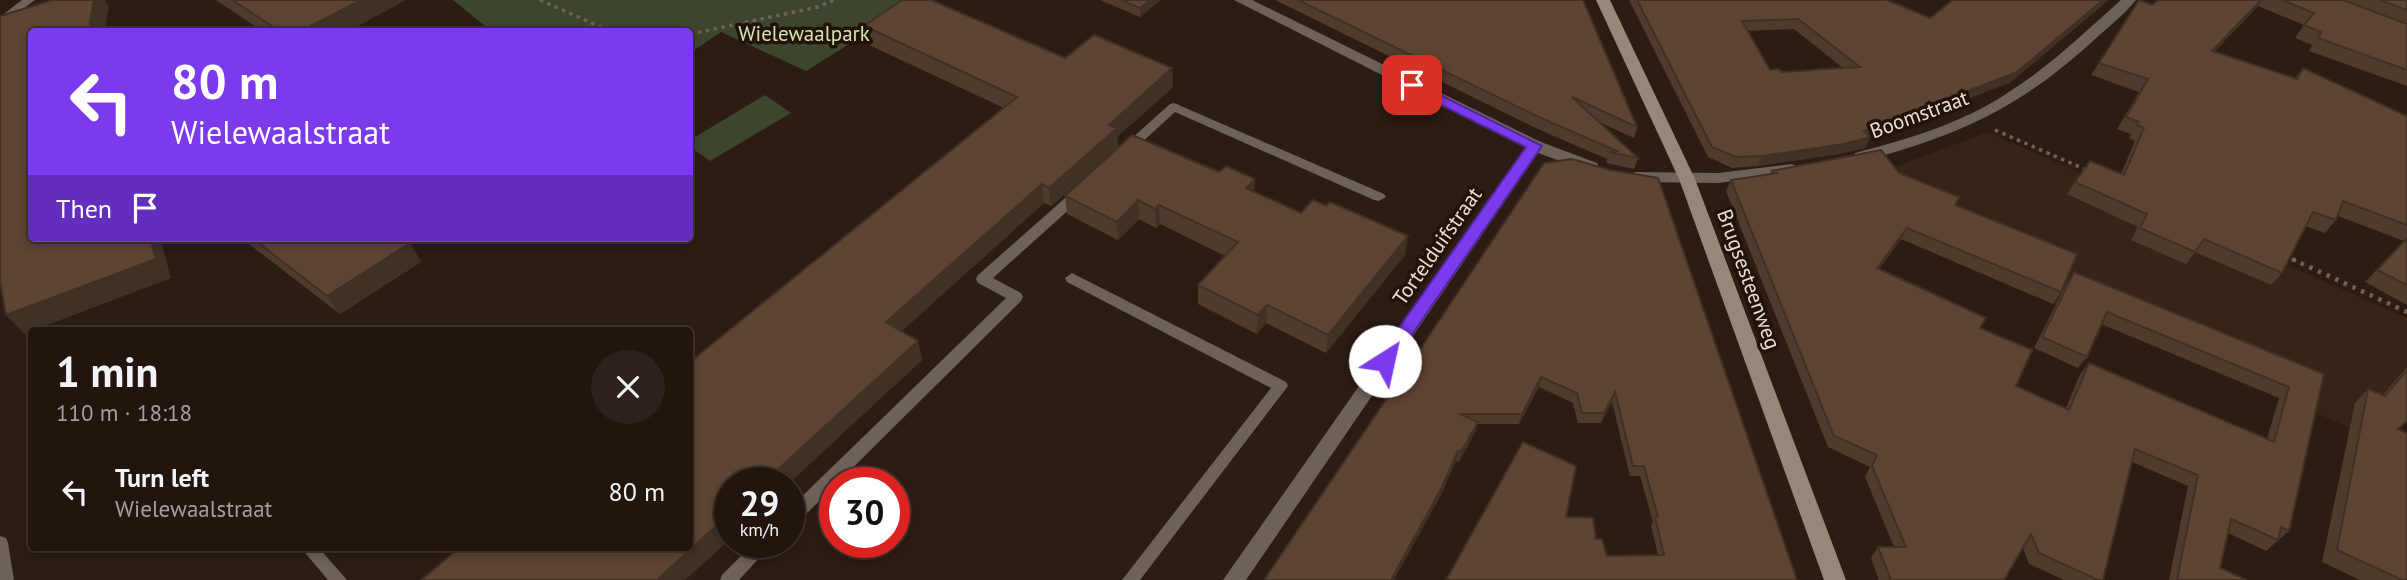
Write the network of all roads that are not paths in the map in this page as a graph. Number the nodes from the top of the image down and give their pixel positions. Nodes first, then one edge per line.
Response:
1 (29, 0) edge
2 (1241, 0) edge
3 (1603, 0) edge
4 (2129, 0) edge
5 (0, 23) edge
6 (1535, 146) junction
7 (1114, 162) edge
8 (1840, 162) edge
9 (1813, 166) edge
10 (1687, 178) junction
11 (1094, 180) edge
12 (1379, 197) dead end
13 (1072, 278) dead end
14 (805, 504) edge
15 (0, 543) edge
16 (312, 551) edge
17 (750, 558) edge
18 (6, 580) edge
19 (339, 580) edge
20 (728, 580) edge
21 (1130, 580) edge
22 (1234, 580) edge
23 (1835, 580) edge

1 - 5 lane
2 - 6 street
3 - 10 street, Brugsesteenweg
4 - 8 street, Boomstraat
6 - 10 street
6 - 22 street, Tortelduifstraat
7 - 12 lane
9 - 10 street
10 - 23 street, Brugsesteenweg
11 - 14 lane
13 - 21 lane
15 - 18 lane
16 - 19 lane
17 - 20 lane

